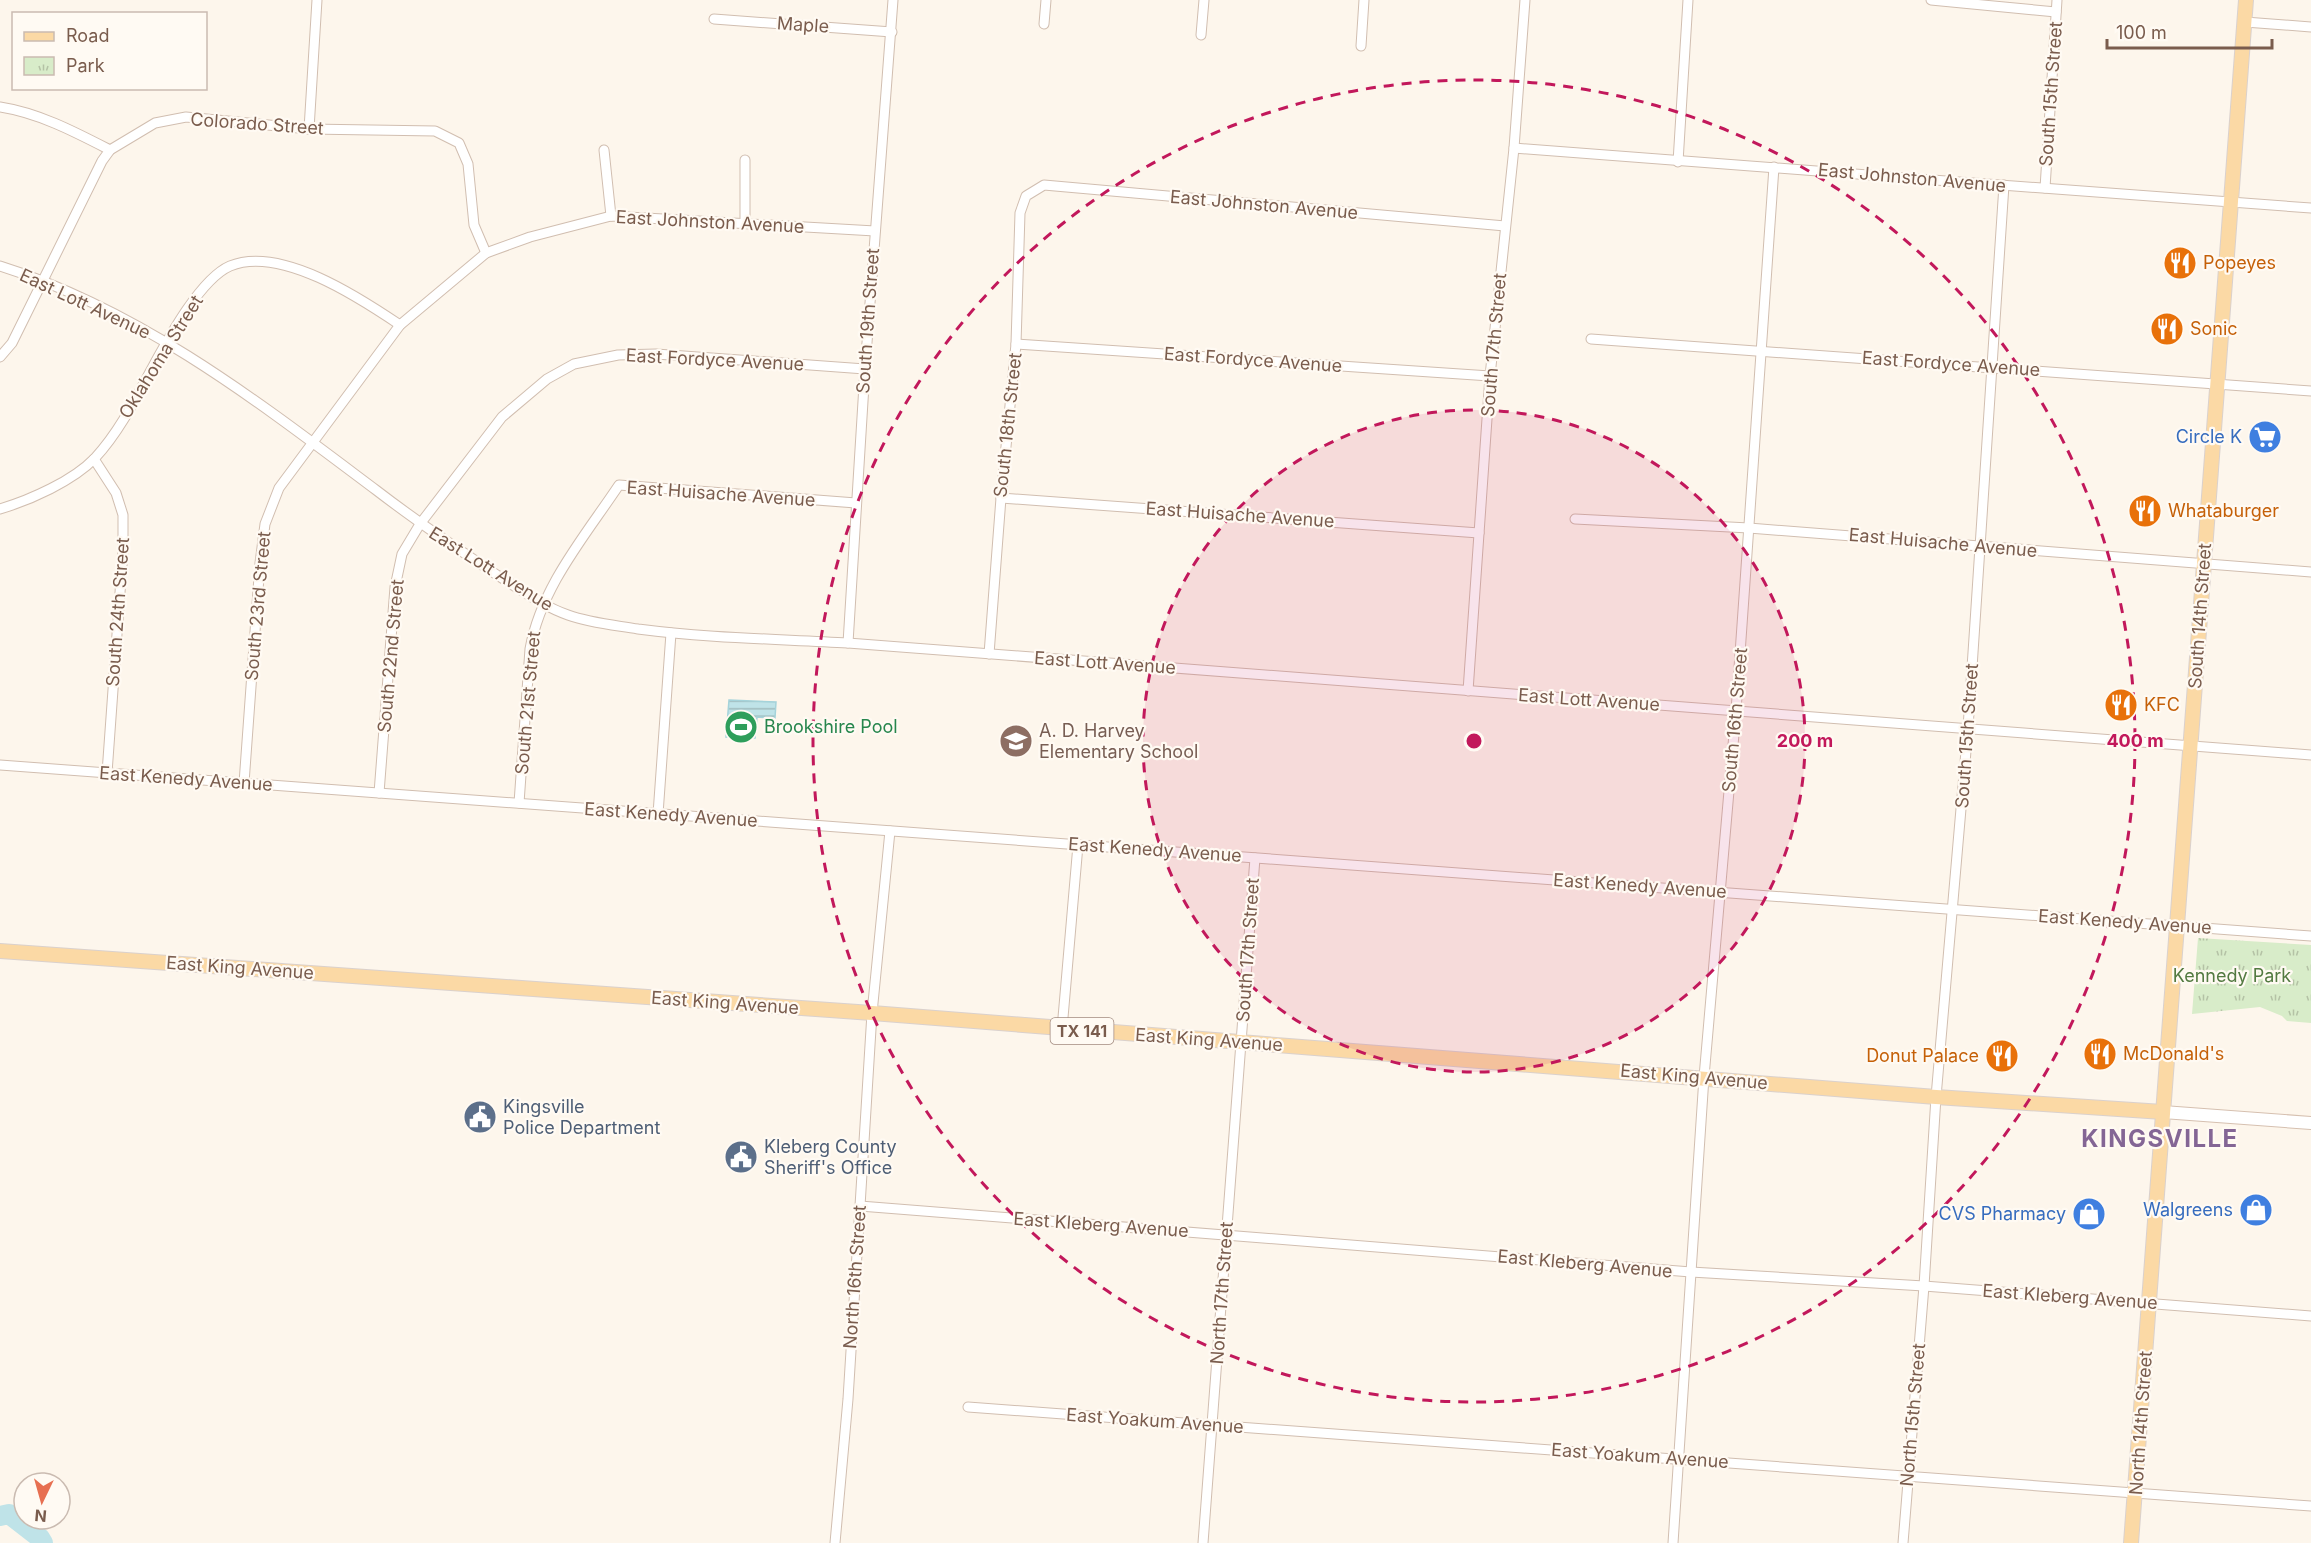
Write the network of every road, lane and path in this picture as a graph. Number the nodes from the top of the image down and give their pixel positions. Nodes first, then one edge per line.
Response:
1 (317, 0) edge
2 (893, 0) edge
3 (1046, 0) edge
4 (1204, 0) edge
5 (1364, 0) edge
6 (1525, 0) edge
7 (1688, 0) edge
8 (1931, 0) edge
9 (2057, 0) edge
10 (2246, 0) edge
11 (2056, 12) junction
12 (714, 19) dead end
13 (2245, 22) junction
14 (1044, 24) dead end
15 (2311, 27) edge
16 (892, 32) junction
17 (1201, 34) dead end
18 (1360, 46) dead end
19 (0, 107) edge
20 (309, 129) junction
21 (1514, 148) junction
22 (110, 150) junction
23 (604, 150) dead end
24 (745, 160) dead end
25 (1678, 162) junction
26 (1774, 167) junction
27 (2004, 185) junction
28 (2044, 188) junction
29 (1026, 196) joint
30 (2232, 202) junction
31 (2311, 208) edge
32 (611, 216) junction
33 (745, 222) junction
34 (1505, 226) junction
35 (875, 231) junction
36 (486, 253) junction
37 (0, 266) edge
38 (42, 280) junction
39 (400, 326) junction
40 (1591, 339) dead end
41 (166, 342) junction
42 (1016, 344) junction
43 (1761, 350) junction
44 (0, 357) edge
45 (1993, 367) junction
46 (865, 369) junction
47 (1490, 376) junction
48 (2217, 384) junction
49 (2311, 391) edge
50 (313, 443) junction
51 (94, 459) junction
52 (1001, 498) junction
53 (856, 503) junction
54 (0, 509) edge
55 (1575, 519) dead end
56 (420, 525) junction
57 (1749, 528) junction
58 (1479, 533) junction
59 (1979, 546) junction
60 (2204, 564) junction
61 (2311, 572) edge
62 (544, 605) junction
63 (671, 633) junction
64 (848, 643) junction
65 (989, 654) junction
66 (1468, 691) junction
67 (1736, 711) junction
68 (1968, 728) junction
69 (2191, 746) junction
70 (2311, 755) edge
71 (0, 765) edge
72 (107, 773) junction
73 (244, 783) junction
74 (379, 793) junction
75 (519, 803) junction
76 (658, 814) junction
77 (890, 831) junction
78 (1078, 845) junction
79 (1255, 858) junction
80 (1720, 892) junction
81 (1952, 909) junction
82 (2177, 926) junction
83 (2311, 936) edge
84 (0, 951) edge
85 (872, 1014) junction
86 (1062, 1029) junction
87 (1241, 1043) junction
88 (1704, 1077) junction
89 (1936, 1097) junction
90 (2163, 1112) junction
91 (2311, 1123) edge
92 (860, 1206) junction
93 (1226, 1234) junction
94 (1691, 1272) junction
95 (1924, 1286) junction
96 (2150, 1303) junction
97 (2311, 1316) edge
98 (968, 1407) dead end
99 (1212, 1426) junction
100 (1678, 1459) junction
101 (1907, 1475) junction
102 (2135, 1493) junction
103 (2311, 1506) edge
104 (835, 1543) edge
105 (1203, 1543) edge
106 (1673, 1543) edge
107 (1903, 1543) edge
108 (2131, 1543) edge

1 - 20 street
2 - 16 street, South 19th Street
3 - 14 street
4 - 17 street
5 - 18 street
6 - 21 street, South 17th Street
7 - 25 street
8 - 11 street
9 - 11 street, South 15th Street
10 - 13 main road, South 14th Street
11 - 28 street, South 15th Street
12 - 16 street, Maple
13 - 15 street
13 - 30 main road, South 14th Street
16 - 35 street, South 19th Street
19 - 22 street
20 - 22 street, Colorado Street
20 - 36 street, Colorado Street
21 - 25 street, East Johnston Avenue
21 - 34 street, South 17th Street
22 - 38 street, Colorado Street
23 - 32 street
24 - 33 street
25 - 26 street, East Johnston Avenue
26 - 27 street, East Johnston Avenue
26 - 43 street, South 16th Street
27 - 28 street, East Johnston Avenue
27 - 45 street, South 15th Street
28 - 30 street, East Johnston Avenue
29 - 34 street, East Johnston Avenue
29 - 42 street, South 18th Street
30 - 31 street, East Johnston Avenue
30 - 48 main road, South 14th Street
32 - 33 street, East Johnston Avenue
32 - 36 street, East Johnston Avenue
33 - 35 street, East Johnston Avenue
34 - 47 street, South 17th Street
35 - 46 street, South 19th Street
36 - 39 street, East Johnston Avenue
37 - 38 street, East Lott Avenue
38 - 41 street, East Lott Avenue
38 - 44 street, Colorado Street
39 - 41 street, Oklahoma Street
39 - 50 street, East Johnston Avenue
40 - 43 street, East Fordyce Avenue
41 - 50 street, East Lott Avenue
41 - 51 street, Oklahoma Street
42 - 47 street, East Fordyce Avenue
42 - 52 street, South 18th Street
43 - 45 street, East Fordyce Avenue
43 - 57 street, South 16th Street
45 - 48 street, East Fordyce Avenue
45 - 59 street, South 15th Street
46 - 53 street, South 19th Street
46 - 56 street, East Fordyce Avenue
47 - 58 street, South 17th Street
48 - 49 street, East Fordyce Avenue
48 - 60 main road, South 14th Street
50 - 56 street, East Lott Avenue
50 - 73 street, South 23rd Street
51 - 54 street, Oklahoma Street
51 - 72 street, South 24th Street
52 - 58 street, East Huisache Avenue
52 - 65 street, South 18th Street
53 - 62 street, East Huisache Avenue
53 - 64 street, South 19th Street
55 - 57 street, East Huisache Avenue
56 - 62 street, East Lott Avenue
56 - 74 street, South 22nd Street
57 - 59 street, East Huisache Avenue
57 - 67 street, South 16th Street
58 - 66 street, South 17th Street
59 - 60 street, East Huisache Avenue
59 - 68 street, South 15th Street
60 - 61 street, East Huisache Avenue
60 - 69 main road, South 14th Street
62 - 63 street, East Lott Avenue
62 - 75 street, South 21st Street
63 - 64 street, East Lott Avenue
63 - 76 street
64 - 65 street, East Lott Avenue
65 - 66 street, East Lott Avenue
66 - 67 street, East Lott Avenue
67 - 68 street, East Lott Avenue
67 - 80 street, South 16th Street
68 - 69 street, East Lott Avenue
68 - 81 street, South 15th Street
69 - 70 street, East Lott Avenue
69 - 82 main road, South 14th Street
71 - 72 street, East Kenedy Avenue
72 - 73 street, East Kenedy Avenue
73 - 74 street, East Kenedy Avenue
74 - 75 street, East Kenedy Avenue
75 - 76 street, East Kenedy Avenue
76 - 77 street, East Kenedy Avenue
77 - 78 street, East Kenedy Avenue
77 - 85 street, North 16th Street
78 - 79 street, East Kenedy Avenue
78 - 86 street
79 - 80 street, East Kenedy Avenue
79 - 87 street, South 17th Street
80 - 81 street, East Kenedy Avenue
80 - 88 street, South 16th Street
81 - 82 street, East Kenedy Avenue
81 - 89 street, South 15th Street
82 - 83 street, East Kenedy Avenue
82 - 90 main road, South 14th Street
84 - 85 main road, East King Avenue / TX 141
85 - 86 main road, East King Avenue / TX 141
85 - 92 street, North 16th Street
86 - 87 main road, East King Avenue / TX 141
87 - 88 main road, East King Avenue / TX 141
87 - 93 street, North 17th Street
88 - 89 main road, East King Avenue / TX 141
88 - 94 street, South 16th Street
89 - 90 main road, East King Avenue / TX 141
89 - 95 street, South 15th Street
90 - 91 main road, East King Avenue / TX 141
90 - 96 main road, South 14th Street
92 - 93 street, East Kleberg Avenue
92 - 104 street, North 16th Street
93 - 94 street, East Kleberg Avenue
93 - 99 street, North 17th Street
94 - 95 street, East Kleberg Avenue
94 - 100 street
95 - 96 street, East Kleberg Avenue
95 - 101 street, North 15th Street
96 - 97 street, East Kleberg Avenue
96 - 102 main road, North 14th Street
98 - 99 street, East Yoakum Avenue
99 - 100 street, East Yoakum Avenue
99 - 105 street, North 17th Street
100 - 101 street, East Yoakum Avenue
100 - 106 street
101 - 102 street, East Yoakum Avenue
101 - 107 street, North 15th Street
102 - 103 street, East Yoakum Avenue
102 - 108 main road, North 14th Street

